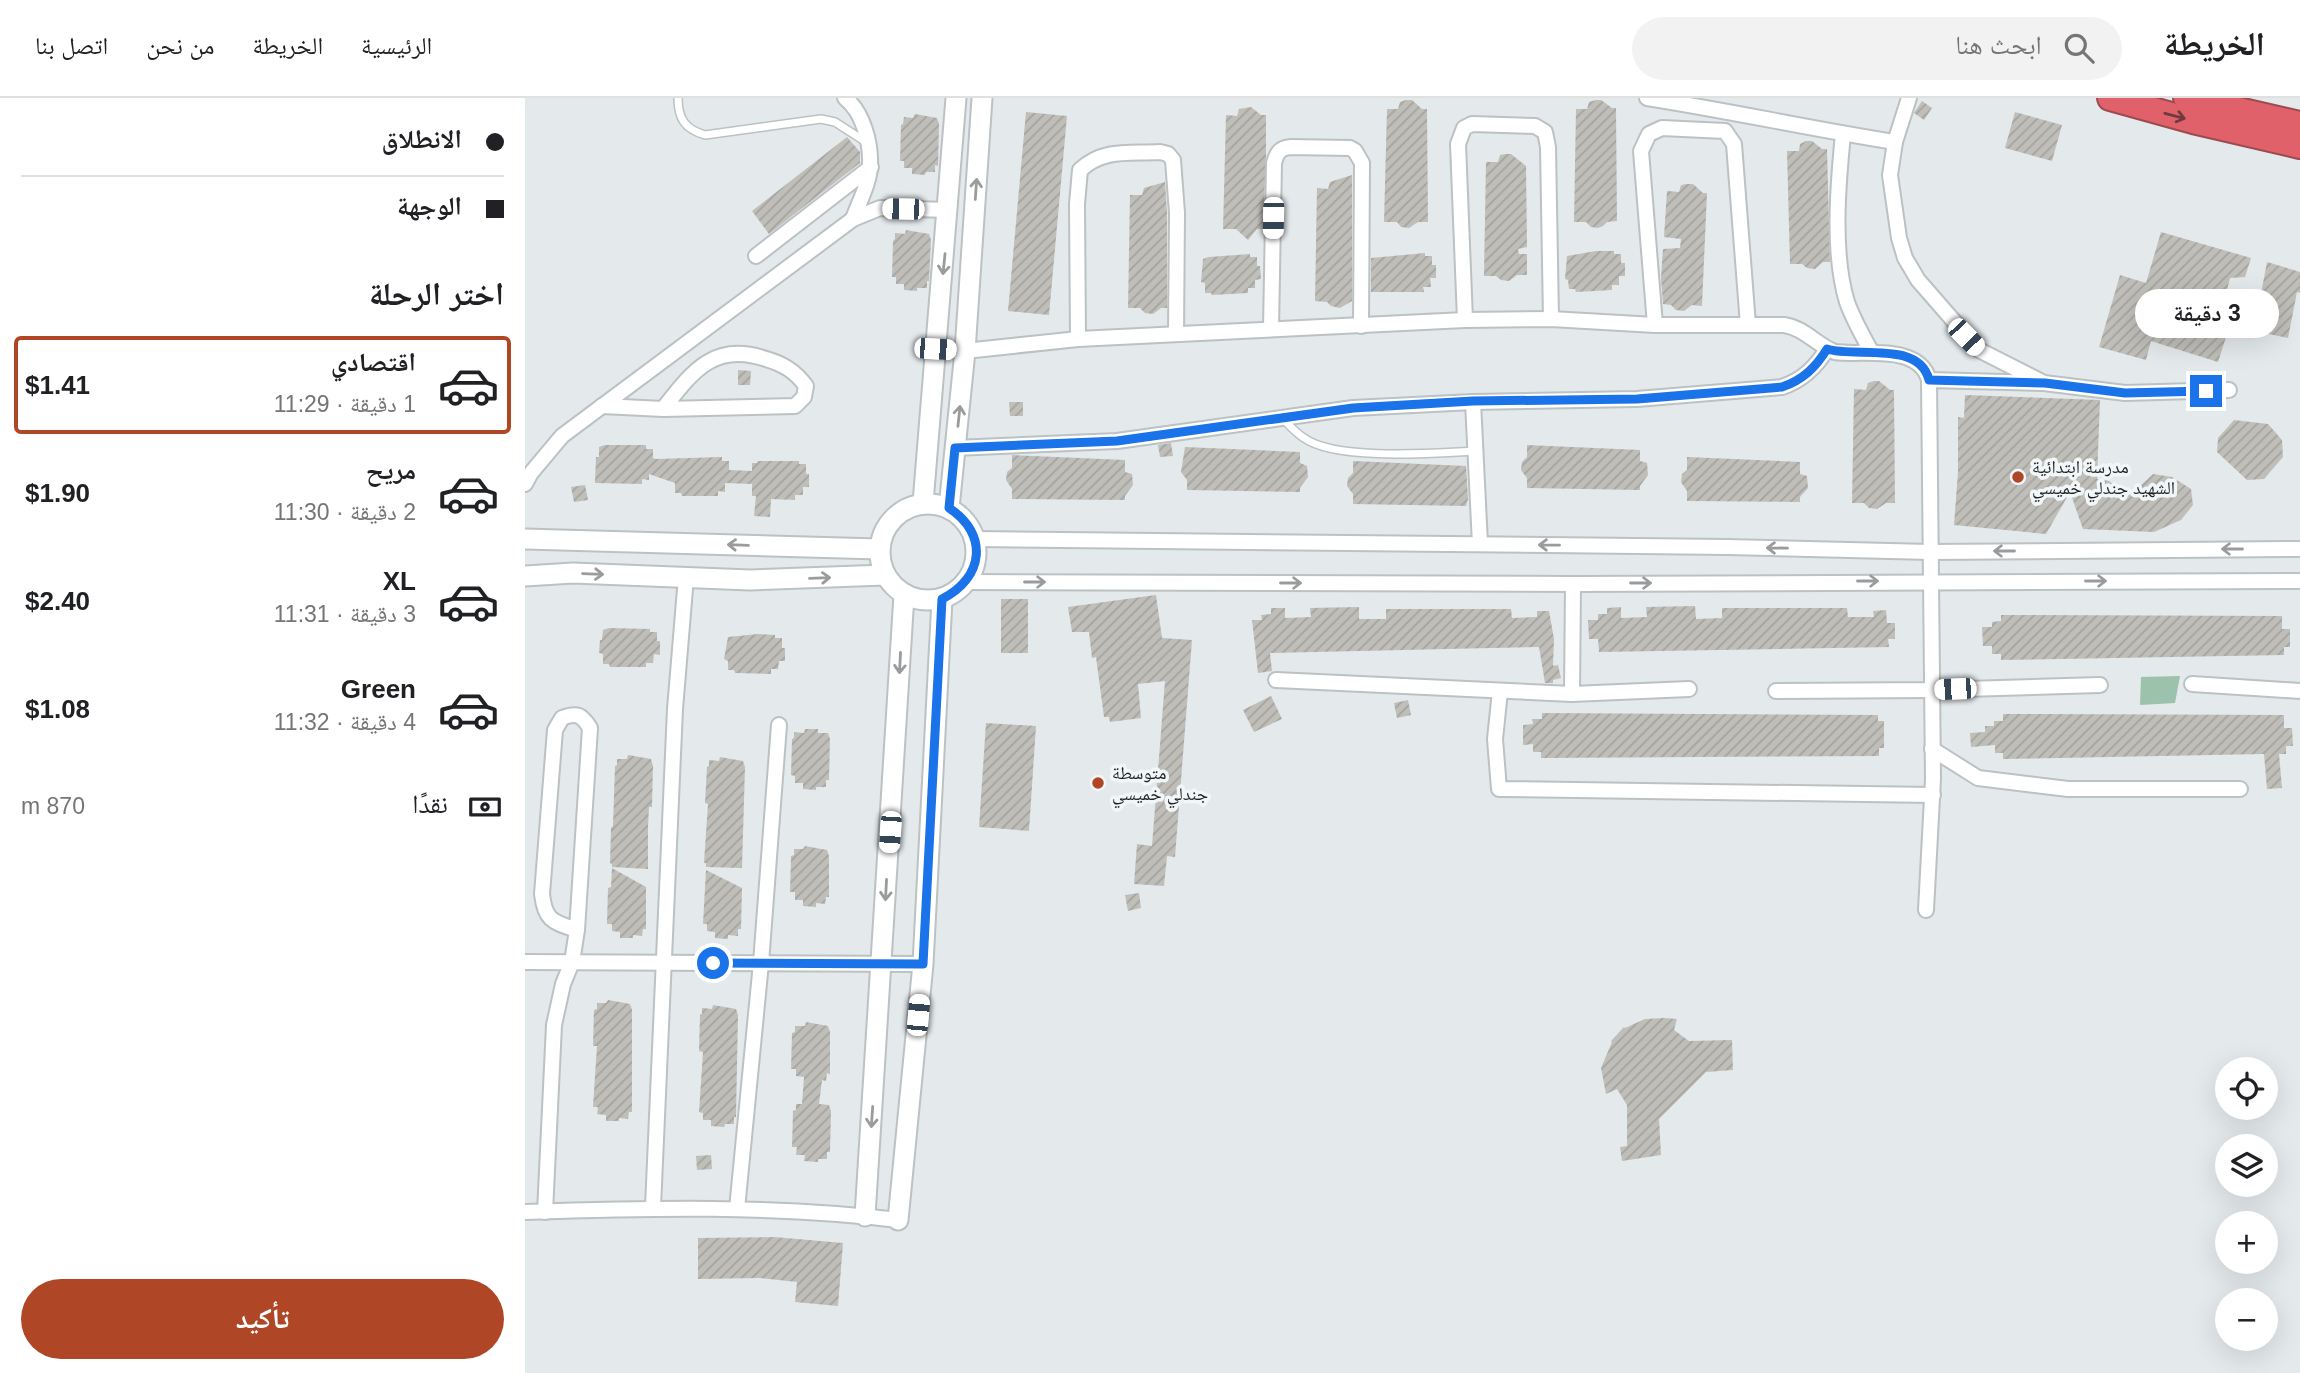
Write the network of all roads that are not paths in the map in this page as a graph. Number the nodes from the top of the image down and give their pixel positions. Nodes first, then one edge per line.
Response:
1 (678, 98) edge
2 (845, 98) edge
3 (956, 98) edge
4 (982, 98) edge
5 (1647, 98) edge
6 (1909, 98) edge
7 (2109, 98) edge
8 (2186, 98) edge
9 (2300, 124) edge
10 (1843, 134) junction
11 (1895, 142) junction
12 (869, 144) junction
13 (2300, 146) edge
14 (870, 167) junction
15 (948, 210) junction
16 (853, 219) junction
17 (756, 256) dead end
18 (1551, 319) junction
19 (1465, 320) junction
20 (1655, 325) junction
21 (1748, 325) junction
22 (1361, 326) junction
23 (1271, 329) junction
24 (1175, 334) junction
25 (1078, 340) junction
26 (935, 349) junction
27 (1827, 349) junction
28 (965, 351) junction
29 (1871, 351) junction
30 (1929, 380) junction
31 (2045, 383) junction
32 (2229, 390) dead end
33 (1473, 401) junction
34 (602, 406) junction
35 (663, 409) junction
36 (1283, 419) junction
37 (955, 448) junction
38 (1475, 452) junction
39 (525, 484) edge
40 (923, 503) junction
41 (949, 508) junction
42 (525, 539) edge
43 (975, 539) junction
44 (1480, 544) junction
45 (879, 549) junction
46 (2300, 549) edge
47 (1930, 552) junction
48 (885, 575) junction
49 (525, 576) edge
50 (686, 578) junction
51 (1930, 581) junction
52 (2300, 581) edge
53 (967, 582) junction
54 (1573, 584) junction
55 (904, 595) junction
56 (942, 599) junction
57 (1276, 680) dead end
58 (2192, 684) dead end
59 (2100, 685) dead end
60 (1689, 689) dead end
61 (1930, 690) junction
62 (1500, 691) junction
63 (1776, 691) dead end
64 (2300, 691) edge
65 (1572, 694) junction
66 (779, 725) dead end
67 (1932, 749) junction
68 (2240, 789) dead end
69 (1933, 795) junction
70 (1926, 910) dead end
71 (577, 930) junction
72 (525, 962) edge
73 (572, 962) junction
74 (665, 963) junction
75 (761, 963) junction
76 (882, 964) junction
77 (923, 964) junction
78 (653, 1207) junction
79 (737, 1209) junction
80 (525, 1212) edge
81 (545, 1212) junction
82 (865, 1216) junction
83 (898, 1220) joint

1 - 12 lane
2 - 12 street
3 - 15 street
28 -> 4 street
5 - 10 street
6 - 11 street
7 -> 13 highway
8 - 9 highway
10 - 11 street
10 - 29 street
11 - 31 street
12 - 14 street
14 - 16 street
14 - 17 street
15 - 16 street
15 -> 26 street
16 - 34 street
18 - 19 street
18 - 19 street
18 - 20 street
19 - 22 street
20 - 21 street
20 - 21 street
21 - 27 street
22 - 23 street
22 - 23 street
23 - 24 street
24 - 25 street
24 - 25 street
25 - 28 street
26 - 28 street
26 - 40 street
27 - 29 street
27 - 33 street
37 -> 28 street
29 - 30 street
30 - 31 street
30 - 47 street
31 - 32 street
33 - 36 street
33 - 38 street
34 - 35 street
34 - 39 street
35 - 35 street
36 - 37 street
36 - 38 lane
37 - 41 street
38 - 44 street
40 - 41 street
40 - 45 street
41 - 43 street
45 -> 42 street
43 - 44 street
43 - 53 street
47 -> 44 street
45 - 48 street
46 -> 47 street
47 - 51 street
50 -> 48 street
48 - 55 street
49 -> 50 street
50 - 74 street
51 -> 52 street
54 -> 51 street
51 - 61 street
53 -> 54 street
53 - 56 street
54 - 65 street
55 - 56 street
55 -> 76 street
56 - 77 street
57 - 62 street
58 - 64 street
59 - 61 street
60 - 65 street
61 - 63 street
61 - 67 street
62 - 65 street
62 - 69 street
66 - 75 street
67 - 68 street
67 - 69 street
69 - 70 street
71 - 71 street
71 - 73 street
72 - 73 street
73 - 74 street
73 - 81 street
74 - 75 street
74 - 78 street
75 - 76 street
75 - 79 street
76 - 77 street
76 -> 82 street
77 - 83 street
78 - 79 street
78 - 81 street
79 - 82 street
80 - 81 street
82 - 83 street

